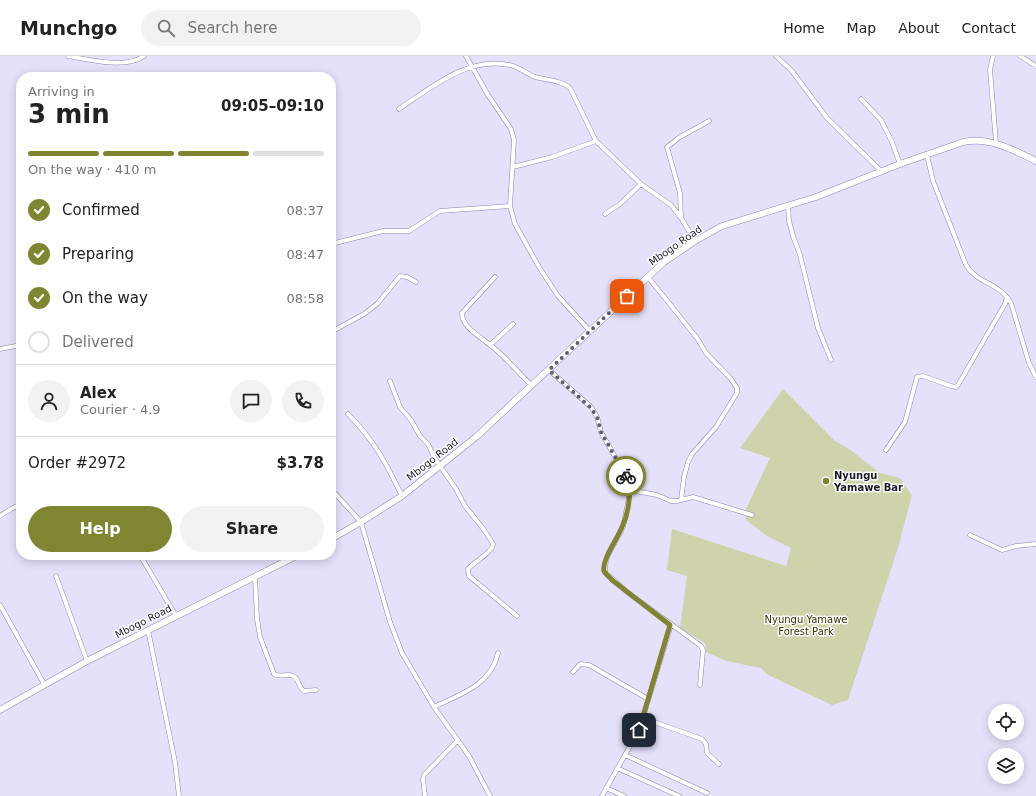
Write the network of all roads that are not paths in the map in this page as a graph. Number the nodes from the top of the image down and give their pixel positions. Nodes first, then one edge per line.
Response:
1 (68, 56) edge
2 (144, 56) edge
3 (466, 56) edge
4 (776, 56) edge
5 (993, 56) edge
6 (1020, 56) edge
7 (1036, 66) edge
8 (472, 67) junction
9 (861, 99) dead end
10 (399, 109) dead end
11 (709, 120) dead end
12 (596, 141) junction
13 (996, 143) junction
14 (927, 155) junction
15 (1036, 161) edge
16 (900, 164) junction
17 (513, 167) junction
18 (881, 171) junction
19 (641, 184) junction
20 (788, 205) junction
21 (510, 206) junction
22 (605, 214) dead end
23 (681, 218) junction
24 (694, 242) junction
25 (336, 243) edge
26 (495, 277) dead end
27 (648, 277) junction
28 (416, 282) dead end
29 (1007, 297) junction
30 (513, 324) dead end
31 (336, 329) edge
32 (590, 331) junction
33 (490, 345) junction
34 (16, 346) edge
35 (0, 350) edge
36 (831, 360) dead end
37 (549, 370) junction
38 (1036, 377) edge
39 (390, 381) dead end
40 (532, 385) junction
41 (348, 414) dead end
42 (886, 450) dead end
43 (440, 466) junction
44 (630, 490) junction
45 (336, 494) edge
46 (402, 496) junction
47 (681, 500) junction
48 (16, 506) edge
49 (752, 515) dead end
50 (0, 516) edge
51 (361, 522) junction
52 (970, 535) dead end
53 (336, 536) edge
54 (1036, 544) edge
55 (143, 560) edge
56 (288, 560) edge
57 (56, 576) dead end
58 (255, 576) junction
59 (0, 606) edge
60 (176, 616) junction
61 (517, 616) dead end
62 (670, 625) junction
63 (148, 630) junction
64 (498, 653) dead end
65 (87, 661) junction
66 (573, 672) dead end
67 (44, 684) junction
68 (700, 685) dead end
69 (316, 690) dead end
70 (648, 699) junction
71 (434, 707) junction
72 (0, 710) edge
73 (643, 718) junction
74 (458, 740) junction
75 (625, 755) junction
76 (719, 764) dead end
77 (618, 768) junction
78 (606, 788) junction
79 (707, 793) dead end
80 (179, 796) edge
81 (425, 796) edge
82 (490, 796) edge
83 (602, 796) edge
84 (624, 796) edge
85 (679, 796) edge

1 - 2 street
3 - 8 street
4 - 18 street
5 - 13 street
6 - 7 street
8 - 10 street
8 - 12 street
8 - 17 street
9 - 16 street
11 - 23 street
12 - 17 street
12 - 19 street
13 - 14 main road, Mbogo Road
13 - 15 main road, Mbogo Road
14 - 16 main road, Mbogo Road
14 - 29 street
16 - 18 main road, Mbogo Road
17 - 21 street
18 - 20 main road, Mbogo Road
19 - 22 street
19 - 23 street
20 - 24 main road, Mbogo Road
20 - 36 street
21 - 25 street
21 - 32 street
23 - 24 street
24 - 27 main road, Mbogo Road
26 - 33 street
27 - 32 main road, Mbogo Road
27 - 47 street
28 - 31 street
29 - 38 street
29 - 42 street
30 - 33 street
32 - 37 main road, Mbogo Road
33 - 40 street
34 - 35 street
37 - 40 main road, Mbogo Road
37 - 44 street
39 - 43 street
40 - 43 main road, Mbogo Road
41 - 46 street
43 - 46 main road, Mbogo Road
43 - 61 street
44 - 47 street
44 - 62 street
45 - 51 street
46 - 51 main road, Mbogo Road
47 - 49 street
48 - 50 street
51 - 53 main road, Mbogo Road
51 - 71 street
52 - 54 street
55 - 60 street
56 - 58 main road, Mbogo Road
57 - 65 street
58 - 60 main road, Mbogo Road
58 - 69 street
59 - 67 street
60 - 63 main road, Mbogo Road
62 - 68 street
62 - 70 street
63 - 65 main road, Mbogo Road
63 - 80 street
64 - 71 street
65 - 67 main road, Mbogo Road
66 - 70 street
67 - 72 main road, Mbogo Road
70 - 73 street
71 - 74 street
73 - 75 street
73 - 76 street
74 - 81 street
74 - 82 street
75 - 77 street
75 - 79 street
77 - 78 street
77 - 85 street
78 - 83 street
78 - 84 street

